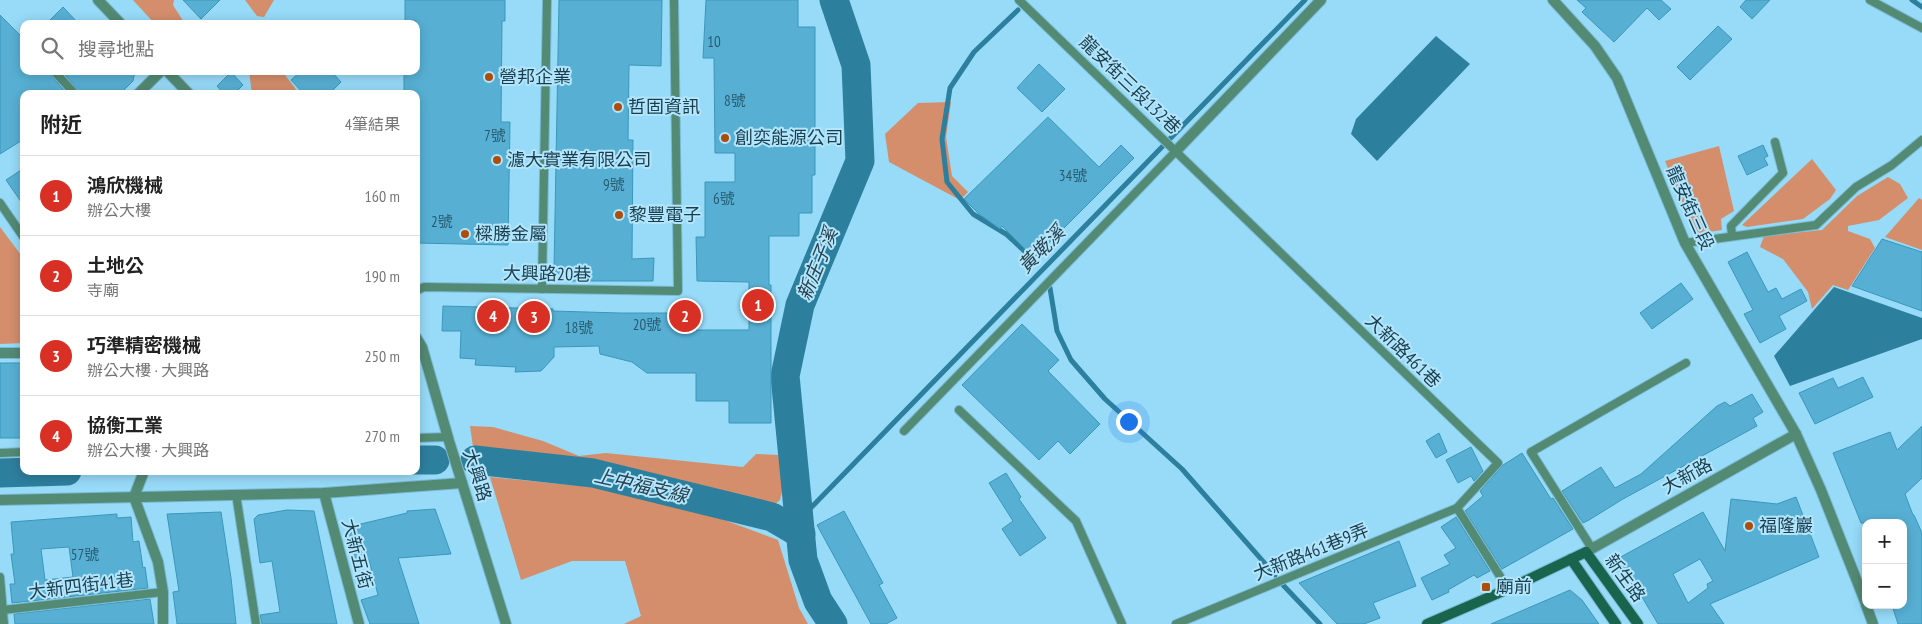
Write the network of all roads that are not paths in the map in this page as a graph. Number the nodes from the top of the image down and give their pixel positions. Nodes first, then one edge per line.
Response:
1 (98, 0) edge
2 (547, 0) edge
3 (674, 0) edge
4 (1019, 0) edge
5 (1321, 0) edge
6 (1553, 0) edge
7 (1870, 0) edge
8 (117, 20) edge
9 (1922, 28) edge
10 (58, 75) edge
11 (157, 75) edge
12 (171, 75) edge
13 (71, 90) edge
14 (142, 90) edge
15 (185, 90) edge
16 (1922, 140) edge
17 (1775, 142) dead end
18 (1176, 151) junction
19 (0, 203) edge
20 (20, 232) edge
21 (1732, 235) junction
22 (1685, 243) junction
23 (420, 289) edge
24 (542, 289) junction
25 (420, 350) edge
26 (0, 353) edge
27 (20, 353) edge
28 (1686, 363) dead end
29 (959, 410) dead end
30 (904, 431) dead end
31 (1796, 434) junction
32 (448, 437) junction
33 (420, 438) edge
34 (20, 452) edge
35 (0, 453) edge
36 (142, 475) edge
37 (462, 483) junction
38 (324, 493) junction
39 (236, 494) junction
40 (134, 497) junction
41 (0, 500) edge
42 (1457, 508) junction
43 (1588, 550) junction
44 (1571, 559) junction
45 (0, 577) edge
46 (1508, 589) junction
47 (163, 592) junction
48 (1862, 595) edge
49 (2, 608) edge
50 (1868, 609) edge
51 (4, 624) edge
52 (163, 624) edge
53 (256, 624) edge
54 (359, 624) edge
55 (506, 624) edge
56 (1122, 624) edge
57 (1176, 624) edge
58 (1427, 624) edge
59 (1616, 624) edge
60 (1638, 624) edge
61 (1874, 624) edge

1 - 8 street
2 - 24 lane
3 - 24 lane, 大興路20巷
4 - 18 lane, 龍安街三段132巷
5 - 18 street, 龍安街三段132巷
6 - 22 street, 龍安街三段
7 - 9 lane
10 - 13 lane
11 - 14 street
12 - 15 street
16 - 21 lane
17 - 21 lane
18 - 30 lane
18 - 42 lane, 大新路461巷
19 - 20 lane
21 - 22 lane
22 - 31 street, 龍安街三段
23 - 24 lane, 大興路20巷
25 - 32 street, 大興路
26 - 27 street
28 - 43 lane
29 - 56 lane
31 - 43 street, 大新路
31 - 48 street
32 - 33 lane
32 - 37 street, 大興路
34 - 35 lane
36 - 40 street
37 - 38 street
37 - 55 street, 大興路
38 - 39 street
38 - 54 street, 大新五街
39 - 40 street
39 - 53 lane
40 - 41 street
40 - 47 street
42 - 46 lane
42 - 57 lane, 大新路461巷9弄
43 - 44 main road, 大新路
43 - 60 main road, 新生路
44 - 46 main road, 大新路
44 - 59 main road, 新生路
45 - 49 lane
46 - 58 main road, 大新路
47 - 49 lane, 大新四街41巷
47 - 52 street
49 - 51 lane
50 - 61 street

